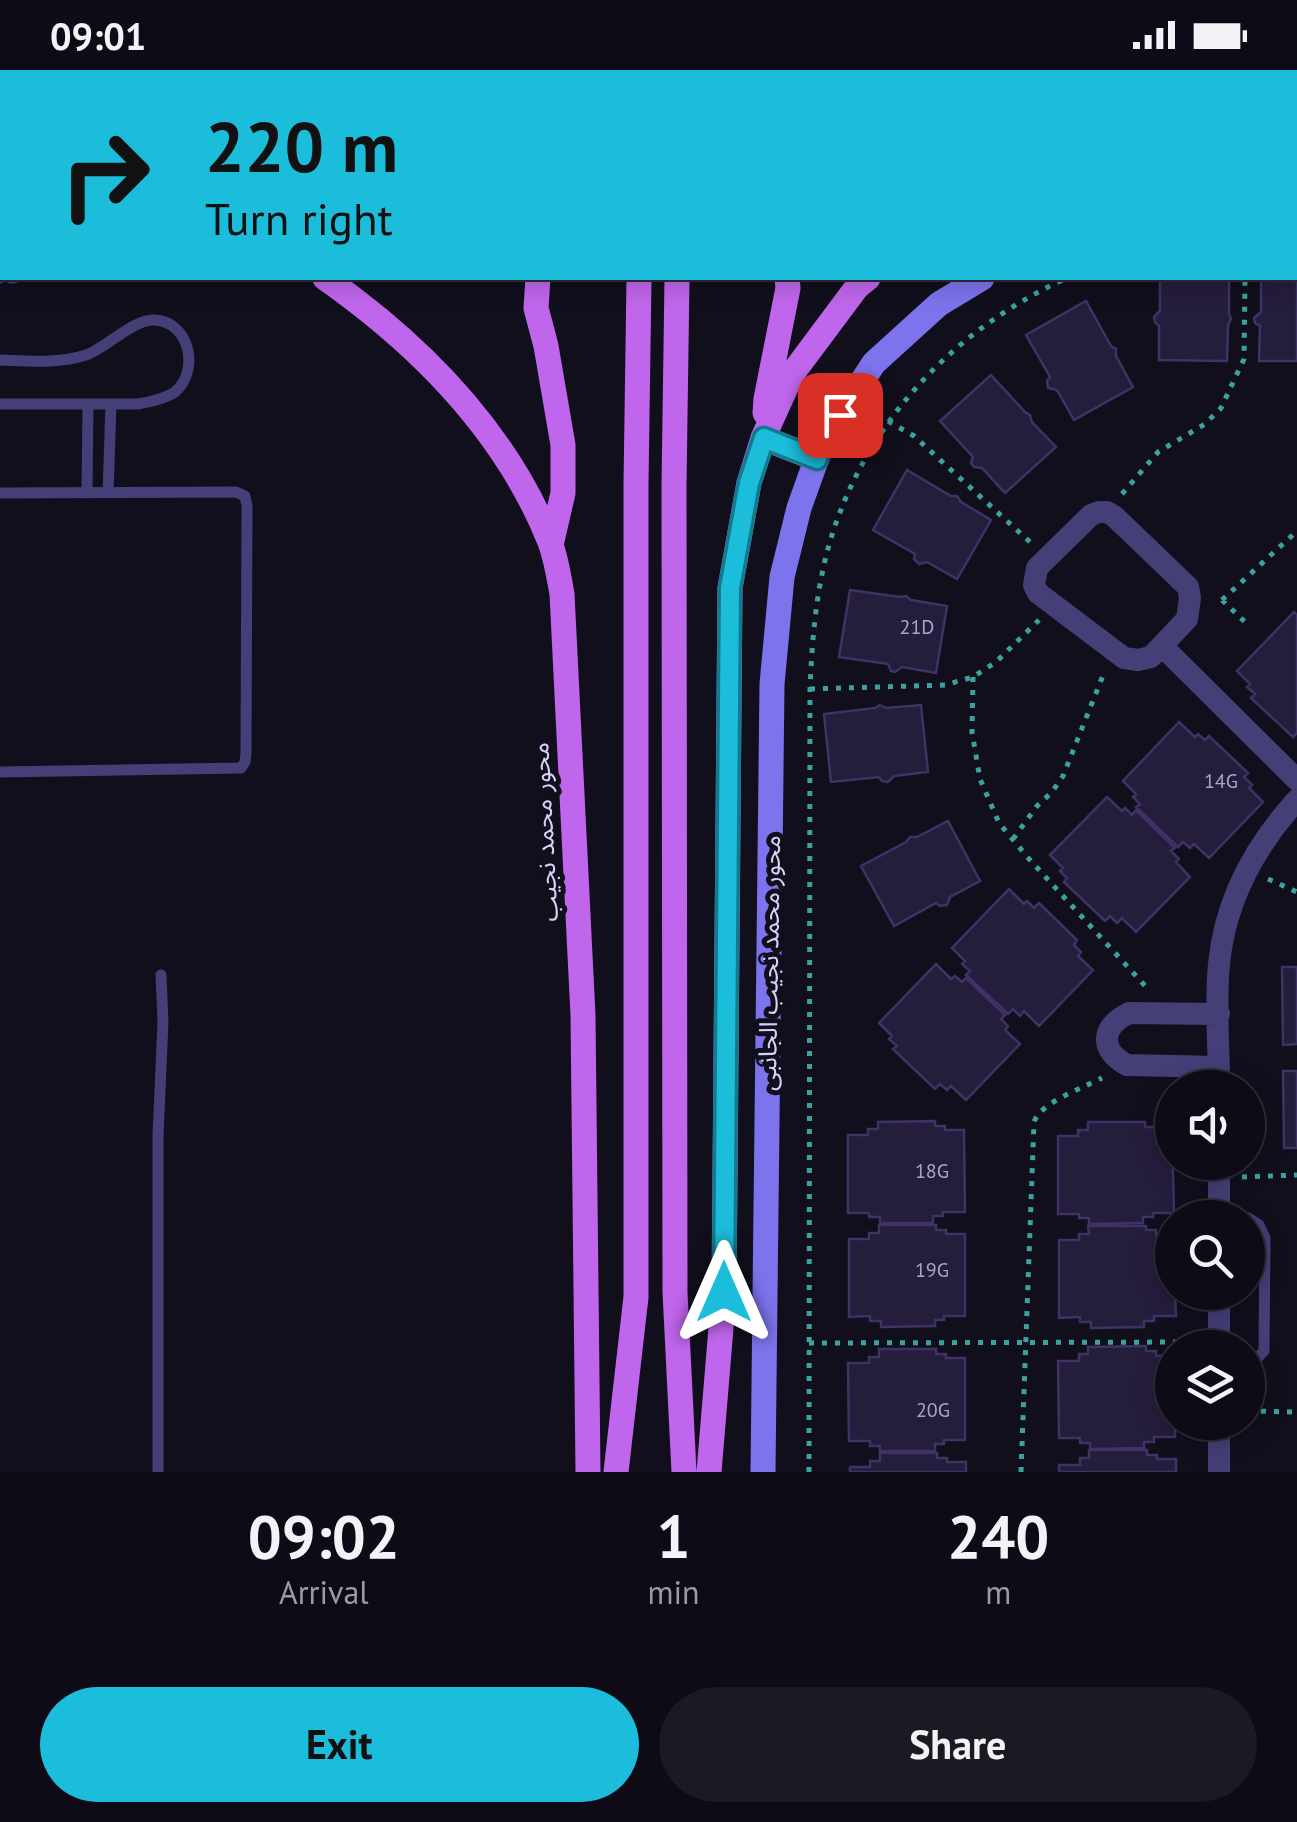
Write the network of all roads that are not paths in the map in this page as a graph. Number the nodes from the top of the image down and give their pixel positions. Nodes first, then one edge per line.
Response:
1 (328, 280) edge
2 (538, 280) edge
3 (639, 280) edge
4 (677, 280) edge
5 (787, 280) edge
6 (866, 280) edge
7 (979, 280) edge
8 (0, 360) edge
9 (0, 404) edge
10 (88, 404) junction
11 (111, 404) junction
12 (764, 438) junction
13 (817, 459) junction
14 (87, 493) junction
15 (108, 493) junction
16 (0, 494) edge
17 (552, 545) junction
18 (1162, 646) junction
19 (0, 772) edge
20 (1297, 780) edge
21 (1297, 800) edge
22 (161, 975) dead end
23 (1219, 1014) junction
24 (1165, 1070) edge
25 (1219, 1070) edge
26 (1219, 1440) edge
27 (158, 1472) edge
28 (588, 1472) edge
29 (616, 1472) edge
30 (684, 1472) edge
31 (710, 1472) edge
32 (763, 1472) edge
33 (1219, 1472) edge

1 - 17 main road, محور محمد نجيب
2 - 17 main road
3 - 29 main road
4 - 30 main road
5 - 12 main road
6 - 12 main road
7 - 13 street, محور محمد نجيب الجانبى
8 - 11 lane
9 - 10 lane
10 - 11 lane
10 - 14 lane
11 - 15 lane
12 - 13 main road
12 - 31 main road
13 - 32 street, محور محمد نجيب الجانبى
14 - 15 lane
14 - 16 lane
15 - 19 lane
17 - 28 main road, محور محمد نجيب
18 - 18 street
18 - 20 street
21 - 23 street
22 - 27 lane
23 - 24 street
23 - 25 street
26 - 33 street

